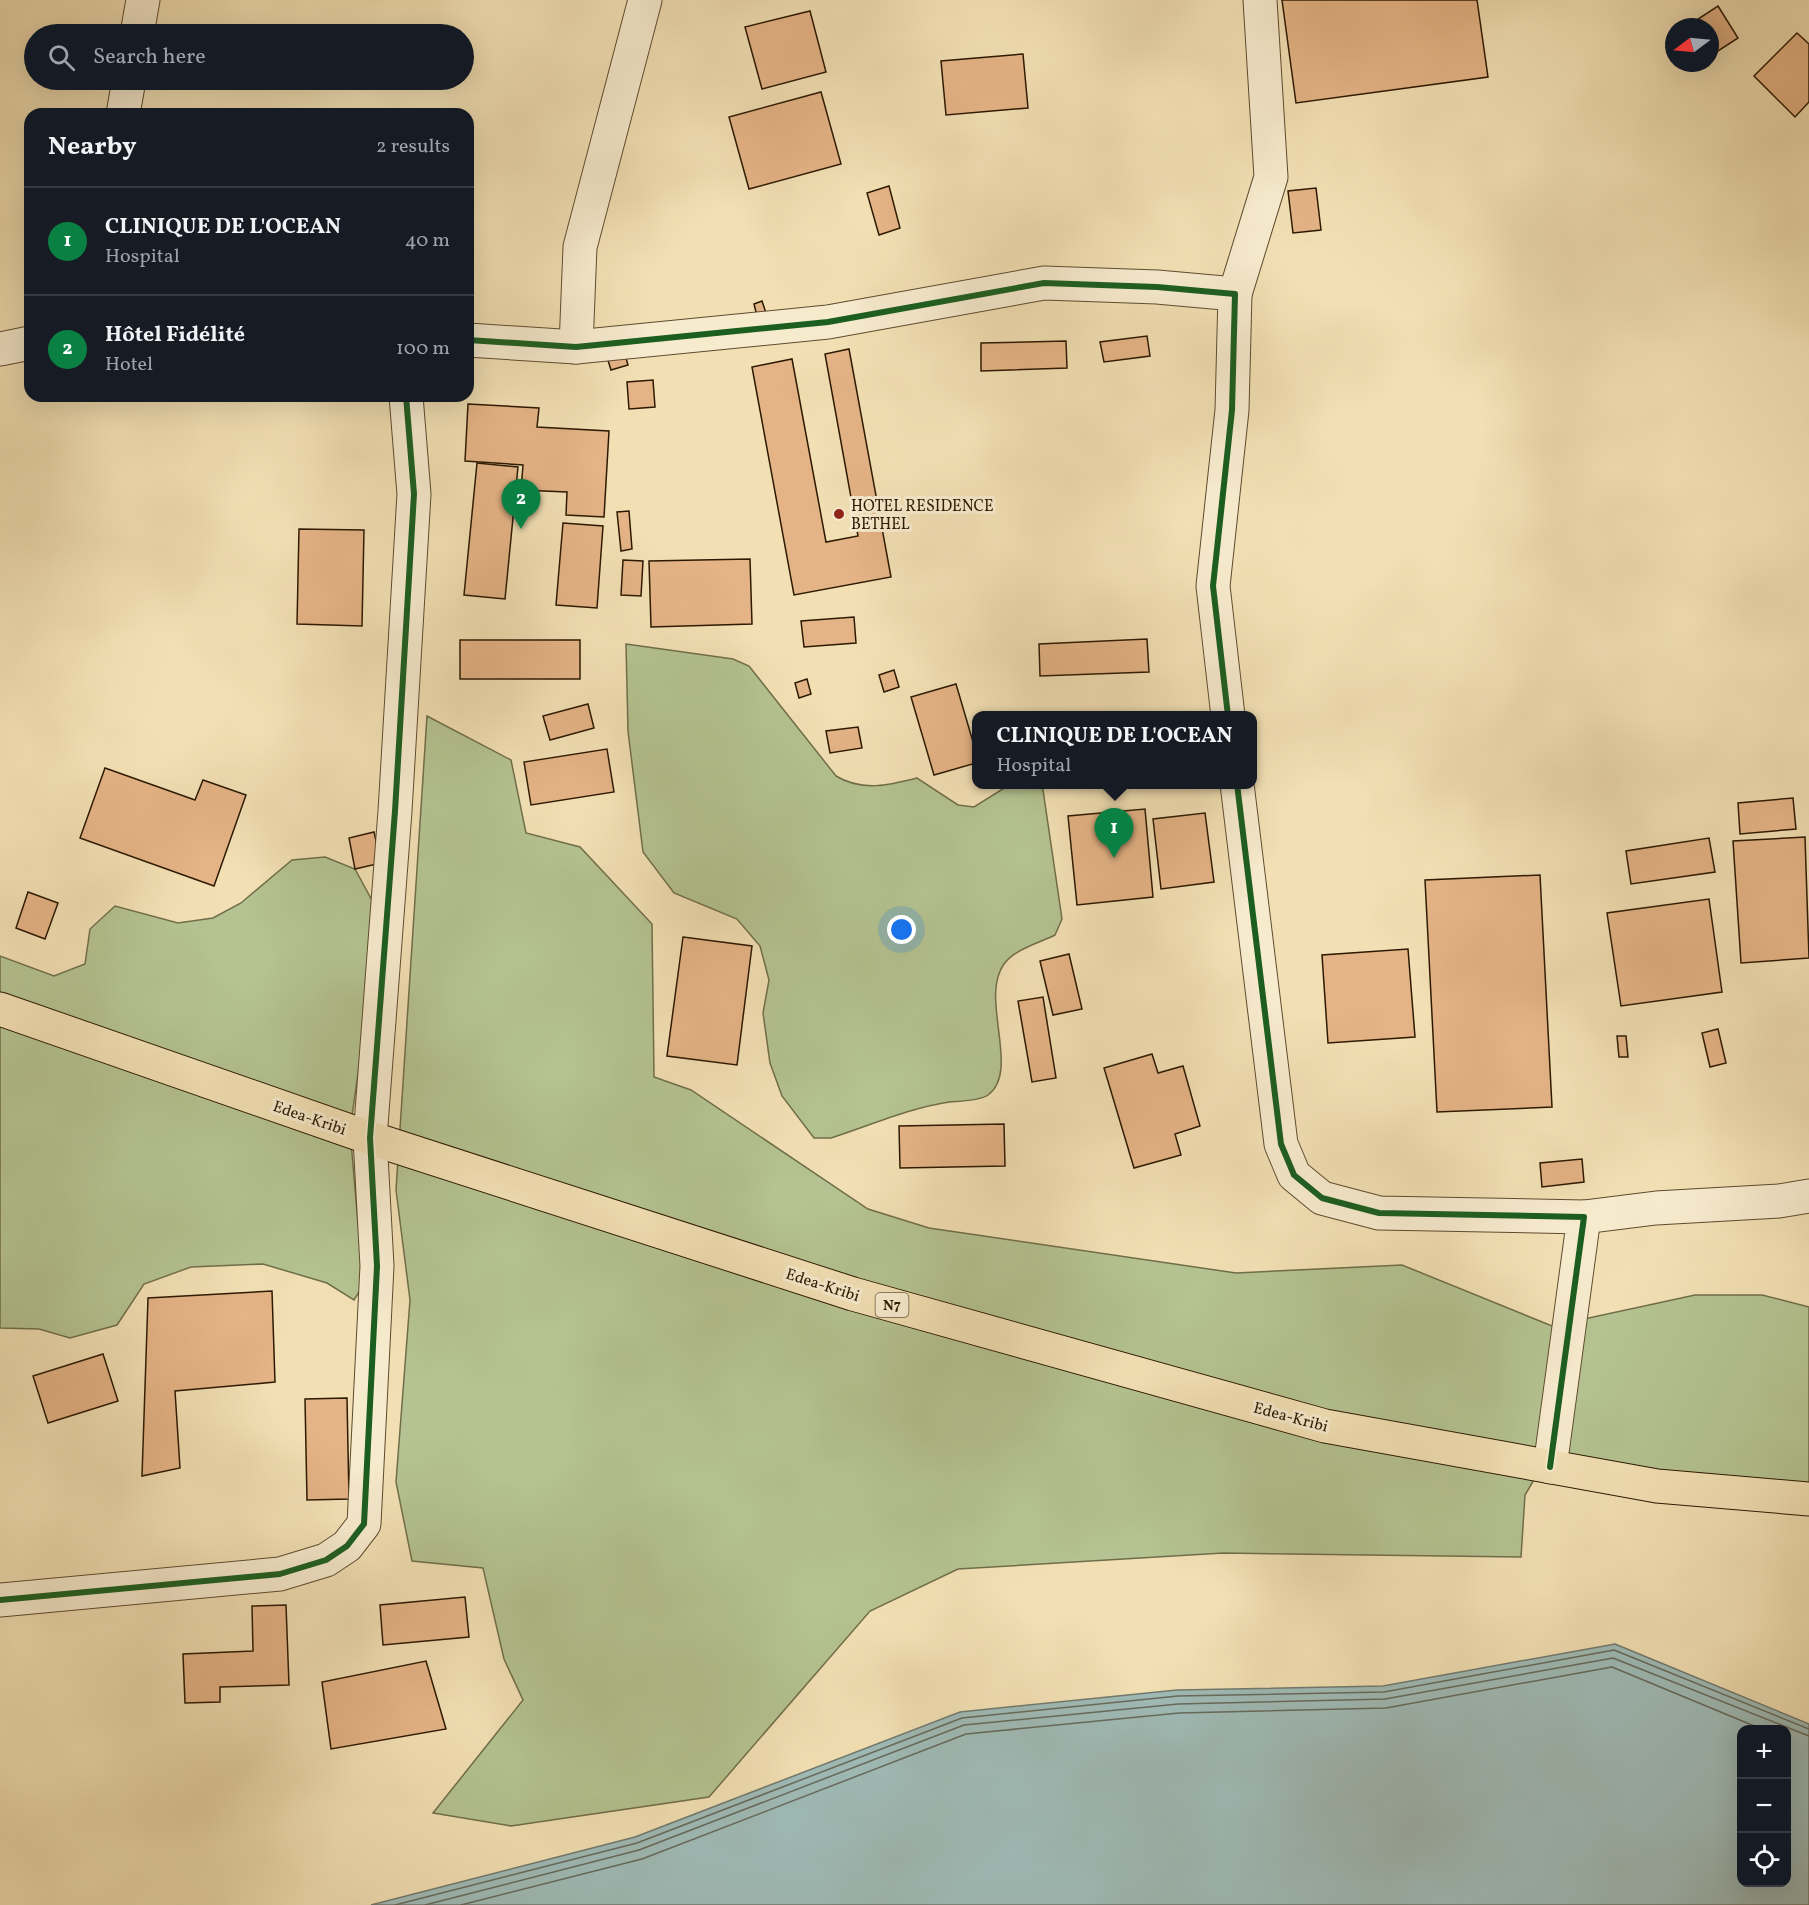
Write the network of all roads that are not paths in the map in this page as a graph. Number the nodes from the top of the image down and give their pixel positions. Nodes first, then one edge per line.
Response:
1 (143, 0) edge
2 (645, 0) edge
3 (1260, 0) edge
4 (139, 24) edge
5 (127, 90) edge
6 (124, 108) edge
7 (1235, 294) junction
8 (474, 340) edge
9 (24, 344) edge
10 (576, 347) junction
11 (0, 350) edge
12 (406, 402) edge
13 (1227, 711) edge
14 (1238, 789) edge
15 (0, 1009) edge
16 (370, 1137) junction
17 (1809, 1196) edge
18 (1584, 1217) junction
19 (1550, 1467) junction
20 (1809, 1499) edge
21 (0, 1600) edge

1 - 4 street
2 - 10 street
3 - 7 street
5 - 6 street
7 - 10 street
7 - 13 street
8 - 10 street
9 - 11 street
12 - 16 street
14 - 18 street
15 - 16 highway, Edea-Kribi / N7
16 - 19 highway, Edea-Kribi / N7
16 - 21 street
17 - 18 street
18 - 19 street
19 - 20 highway, Edea-Kribi / N7

